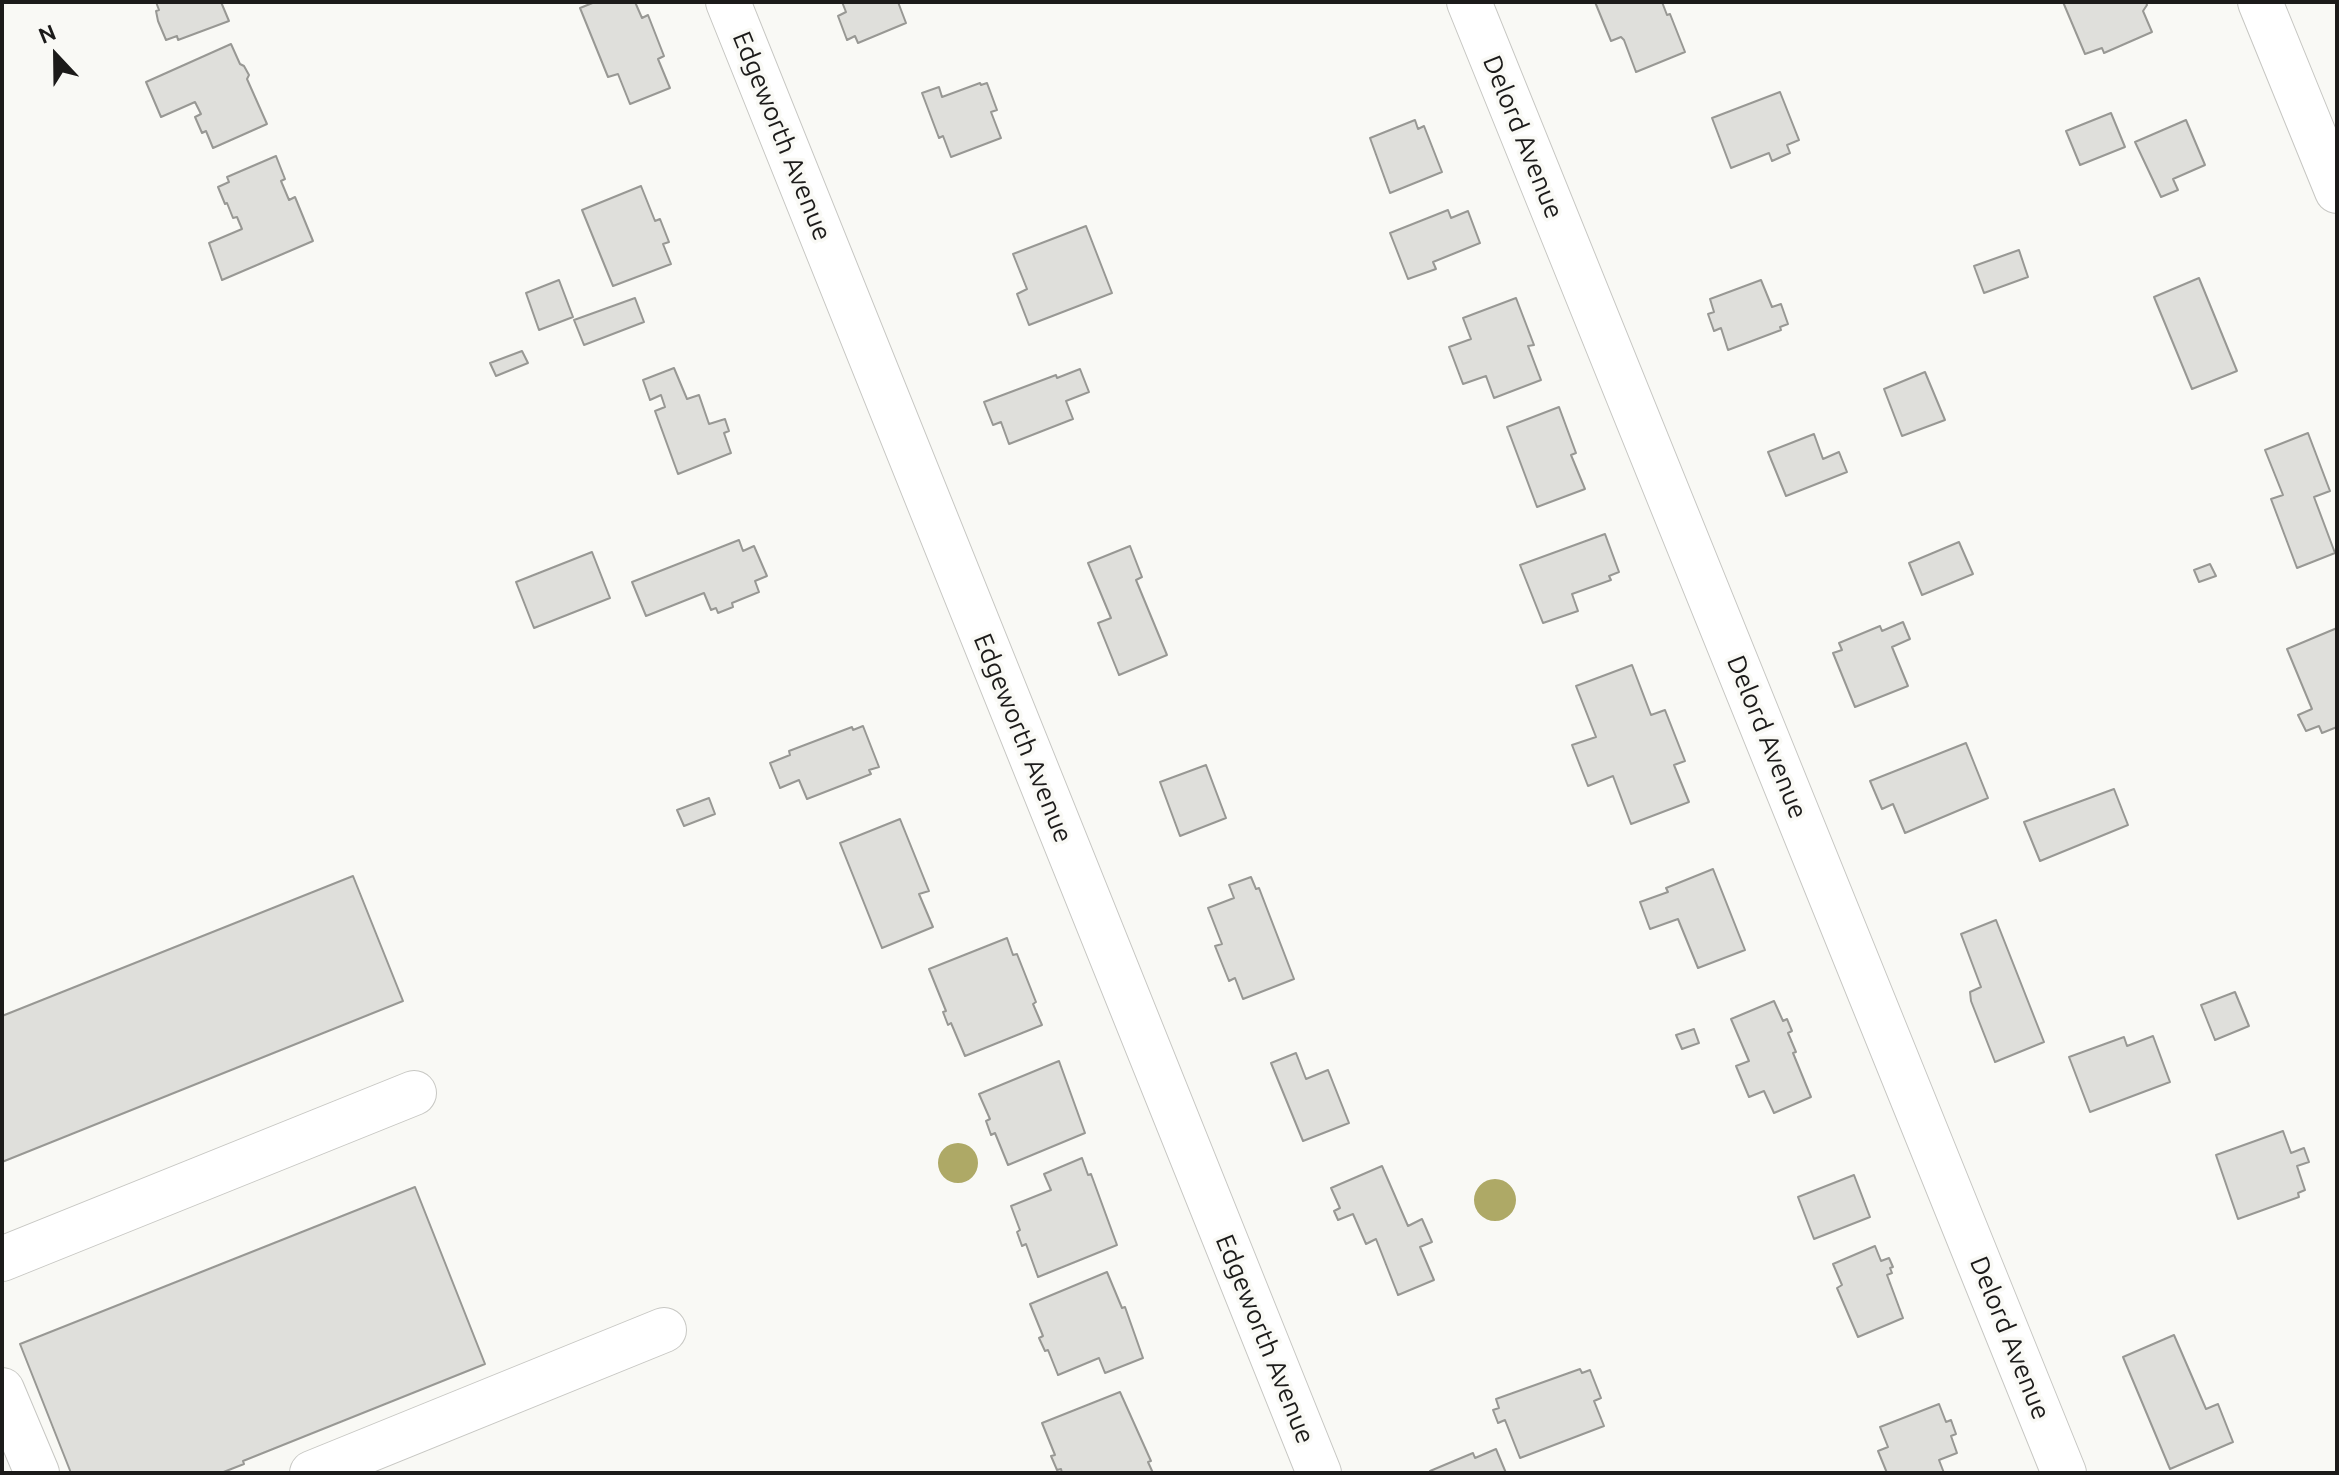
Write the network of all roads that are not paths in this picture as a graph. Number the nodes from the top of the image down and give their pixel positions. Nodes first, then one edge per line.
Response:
1 (728, 2) edge
2 (1469, 2) edge
3 (2260, 2) edge
4 (2337, 191) edge
5 (414, 1093) dead end
6 (2, 1259) edge
7 (664, 1330) dead end
8 (2, 1390) edge
9 (37, 1473) edge
10 (312, 1473) edge
11 (1319, 1473) edge
12 (2064, 1473) edge

1 - 11 street, Edgeworth Avenue
2 - 12 street, Delord Avenue
3 - 4 street
5 - 6 street
7 - 10 street
8 - 9 street

